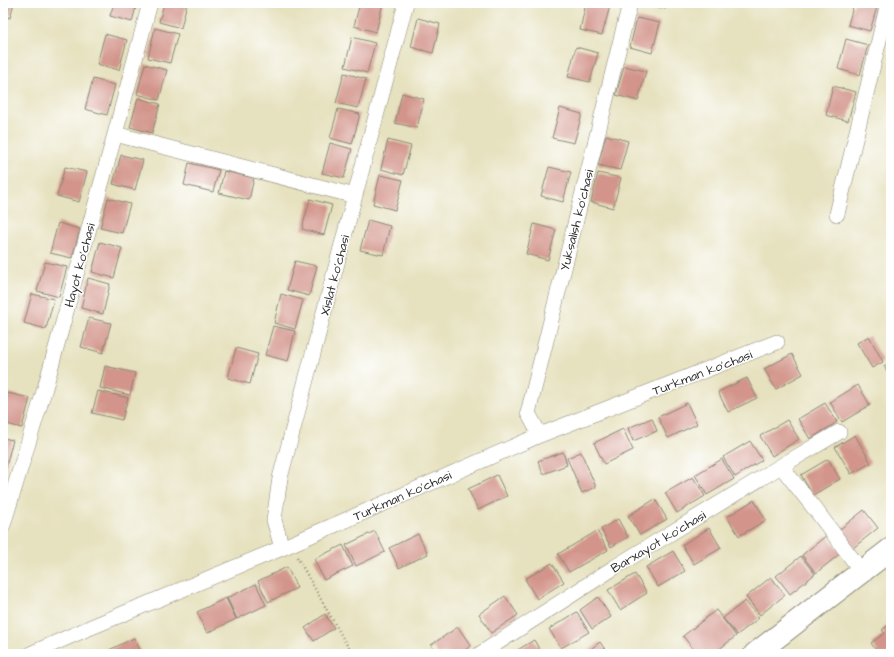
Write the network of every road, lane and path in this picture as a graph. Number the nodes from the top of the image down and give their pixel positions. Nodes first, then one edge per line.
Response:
1 (150, 3) edge
2 (406, 3) edge
3 (630, 3) edge
4 (888, 3) edge
5 (115, 134) junction
6 (355, 196) junction
7 (837, 214) dead end
8 (777, 342) dead end
9 (839, 432) dead end
10 (540, 435) junction
11 (781, 466) junction
12 (3, 526) edge
13 (286, 546) junction
14 (891, 549) edge
15 (862, 572) junction
16 (30, 654) edge
17 (352, 654) edge
18 (480, 654) edge
19 (755, 654) edge

1 - 5 street, Hayot ko'chasi
2 - 6 street, Xislat ko'chasi
3 - 10 street, Yuksalish ko'chasi
4 - 7 street
5 - 6 street
5 - 12 street, Hayot ko'chasi
6 - 13 street, Xislat ko'chasi
8 - 10 street, Turkman ko'chasi
9 - 11 street, Barxayot ko'chasi
10 - 13 street, Turkman ko'chasi
11 - 15 street
11 - 18 street, Barxayot ko'chasi
13 - 16 street, Turkman ko'chasi
13 - 17 path
14 - 15 main road
15 - 19 main road

